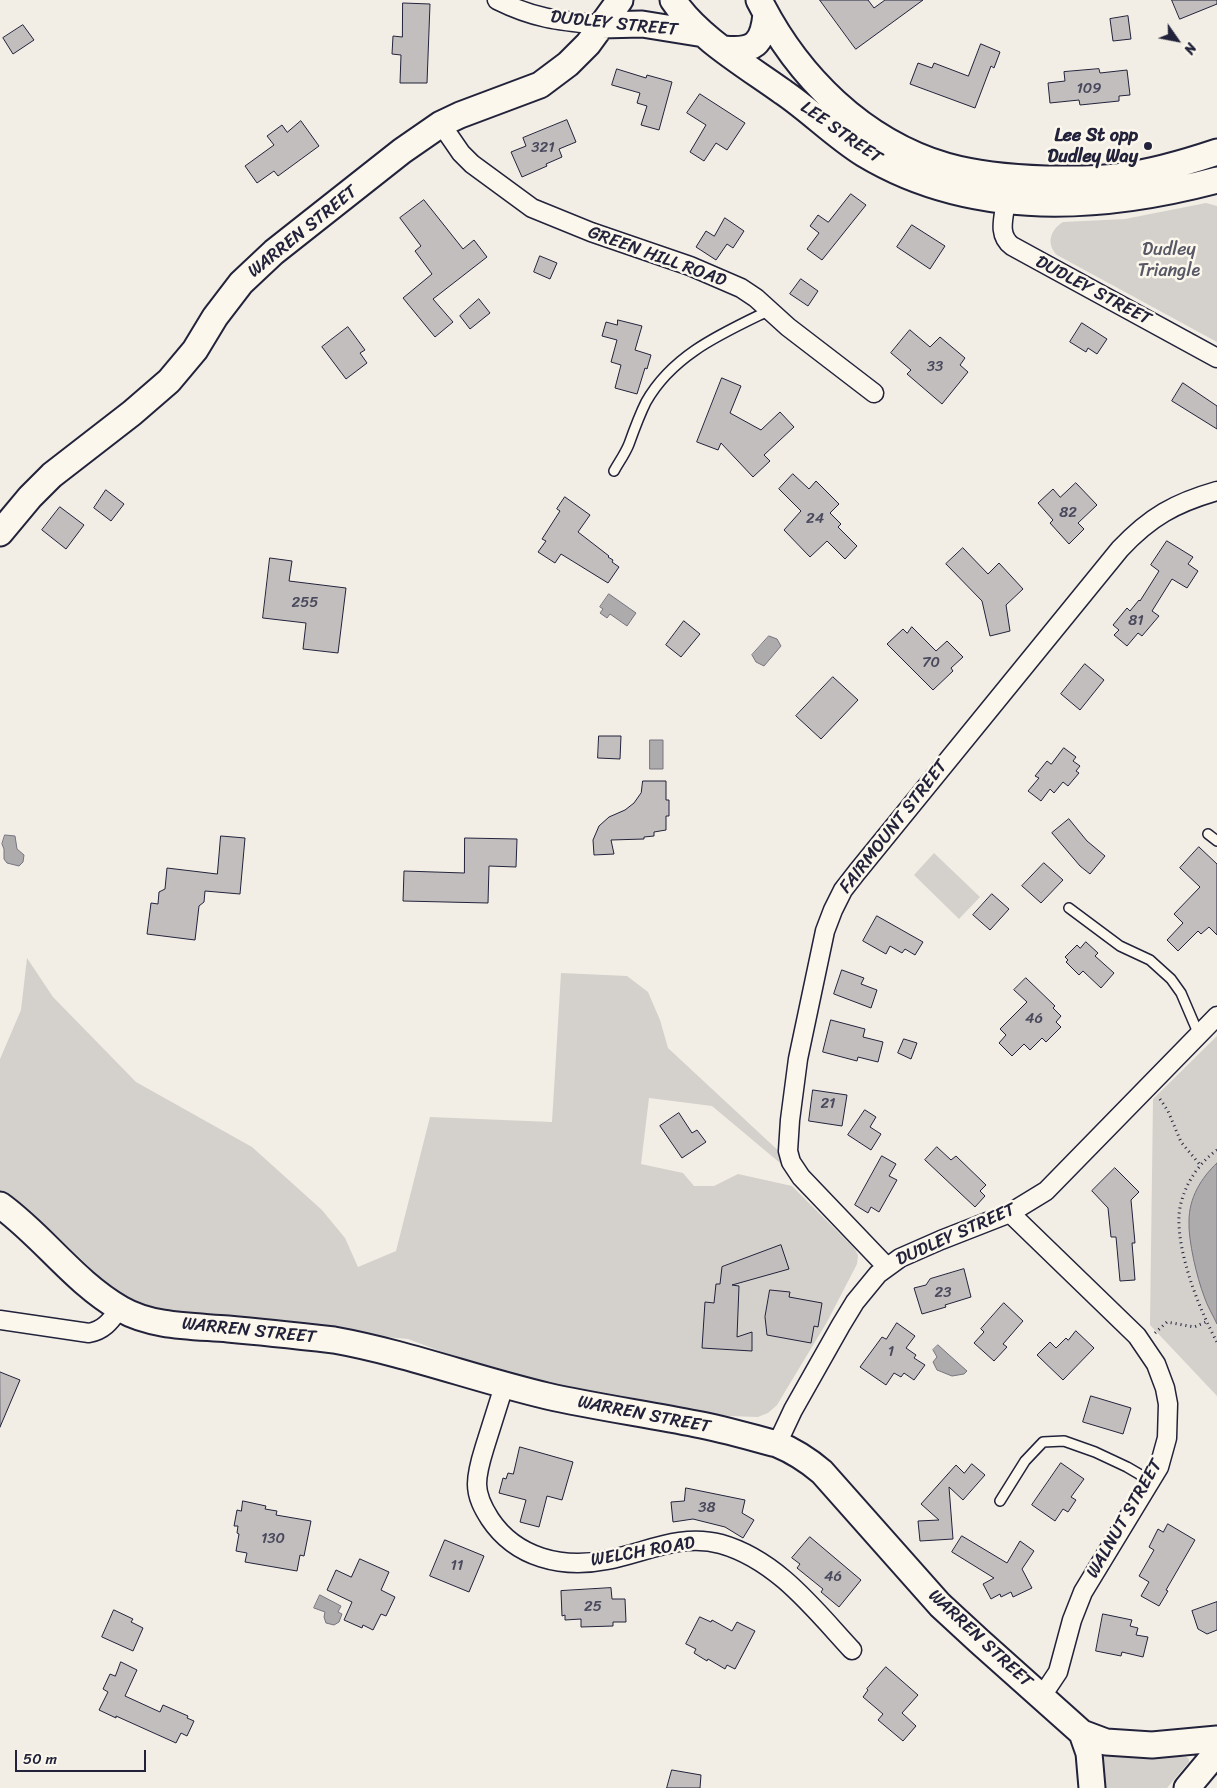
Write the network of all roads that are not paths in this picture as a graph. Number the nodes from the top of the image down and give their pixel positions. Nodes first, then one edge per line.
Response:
1 (497, 0) edge
2 (620, 0) edge
3 (673, 0) edge
4 (762, 7) edge
5 (601, 25) junction
6 (714, 42) junction
7 (441, 124) junction
8 (1215, 154) edge
9 (1217, 180) edge
10 (1006, 201) junction
11 (770, 309) junction
12 (1217, 358) edge
13 (874, 393) dead end
14 (614, 471) dead end
15 (1217, 491) edge
16 (0, 533) edge
17 (1208, 834) dead end
18 (1217, 841) edge
19 (1069, 908) dead end
20 (1217, 1016) edge
21 (1199, 1035) junction
22 (0, 1205) edge
23 (1010, 1213) junction
24 (887, 1267) junction
25 (120, 1308) junction
26 (0, 1320) edge
27 (504, 1386) junction
28 (777, 1444) junction
29 (1149, 1484) junction
30 (1000, 1500) dead end
31 (852, 1650) dead end
32 (1042, 1696) junction
33 (1082, 1733) junction
34 (1217, 1739) edge
35 (1217, 1752) edge
36 (1092, 1788) edge
37 (1187, 1788) edge

1 - 5 street, DUDLEY STREET
2 - 5 street, WARREN STREET
3 - 6 street, LEE STREET
4 - 6 street
4 - 8 street, LEE STREET
5 - 6 street, DUDLEY STREET
5 - 7 street, WARREN STREET
6 - 10 street, LEE STREET
7 - 11 street, GREEN HILL ROAD
7 - 16 street, WARREN STREET
9 - 10 street, LEE STREET
10 - 12 street, DUDLEY STREET
11 - 13 street, GREEN HILL ROAD
11 - 14 lane
15 - 24 street, FAIRMOUNT STREET
17 - 18 lane
19 - 21 lane
20 - 21 street, DUDLEY STREET
21 - 23 street, DUDLEY STREET
22 - 25 street, WARREN STREET
23 - 24 street, DUDLEY STREET
23 - 29 street, WALNUT STREET
24 - 28 street, DUDLEY STREET
25 - 26 street
25 - 27 street, WARREN STREET
27 - 28 street, WARREN STREET
27 - 31 street, WELCH ROAD
28 - 32 street, WARREN STREET
29 - 30 lane
29 - 32 street, WALNUT STREET
32 - 33 street, WARREN STREET
33 - 34 street, WARREN STREET
33 - 36 street
35 - 37 street

